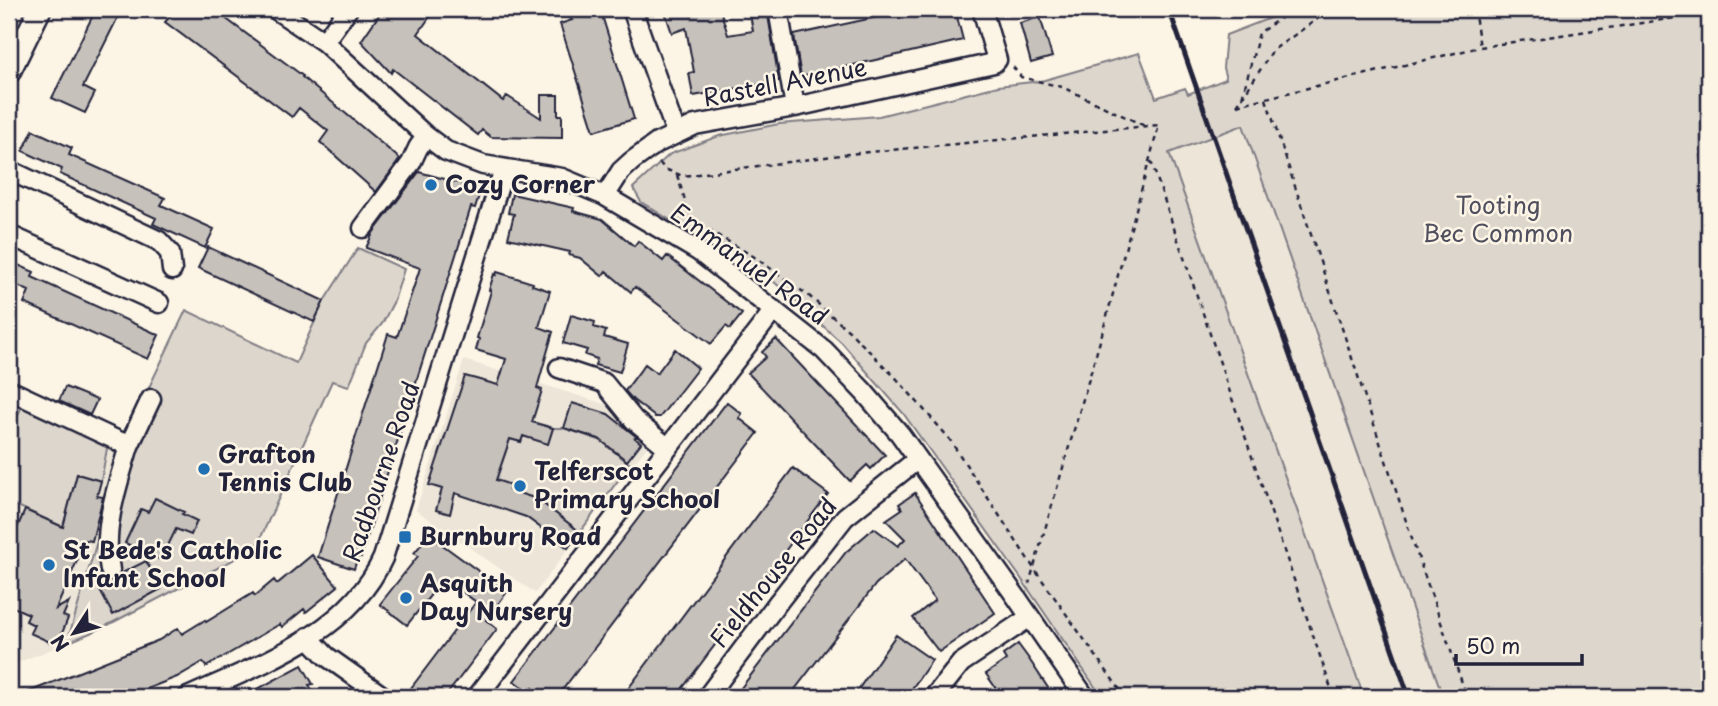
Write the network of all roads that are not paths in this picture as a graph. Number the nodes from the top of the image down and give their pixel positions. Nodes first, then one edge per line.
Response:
1 (40, 9) edge
2 (275, 9) edge
3 (348, 9) edge
4 (632, 9) edge
5 (778, 9) edge
6 (982, 9) edge
7 (324, 42) junction
8 (9, 72) edge
9 (795, 107) junction
10 (676, 133) junction
11 (426, 136) junction
12 (504, 169) junction
13 (9, 170) edge
14 (605, 196) junction
15 (363, 228) dead end
16 (9, 235) edge
17 (172, 270) dead end
18 (159, 303) dead end
19 (774, 310) junction
20 (559, 368) dead end
21 (9, 390) edge
22 (151, 399) dead end
23 (129, 446) junction
24 (667, 447) junction
25 (918, 459) junction
26 (110, 570) dead end
27 (1030, 617) junction
28 (308, 638) junction
29 (188, 697) edge
30 (384, 697) edge
31 (477, 697) edge
32 (708, 697) edge
33 (934, 697) edge
34 (1085, 697) edge

1 - 8 main road
2 - 7 street, Emmanuel Road
3 - 7 street
4 - 10 street
5 - 9 street
6 - 9 street, Rastell Avenue
7 - 11 street, Emmanuel Road
9 - 10 street, Rastell Avenue
10 - 14 street, Rastell Avenue
11 - 12 street, Emmanuel Road
11 - 15 street
12 - 14 street, Emmanuel Road
12 - 28 street, Radbourne Road
13 - 17 street
14 - 19 street, Emmanuel Road
16 - 18 street
19 - 24 street
19 - 25 street, Emmanuel Road
20 - 24 street
21 - 23 street
22 - 23 street
23 - 26 street
24 - 31 street
25 - 27 street, Emmanuel Road
25 - 32 street, Fieldhouse Road
27 - 33 street
27 - 34 street, Emmanuel Road
28 - 29 street, Radbourne Road
28 - 30 street

